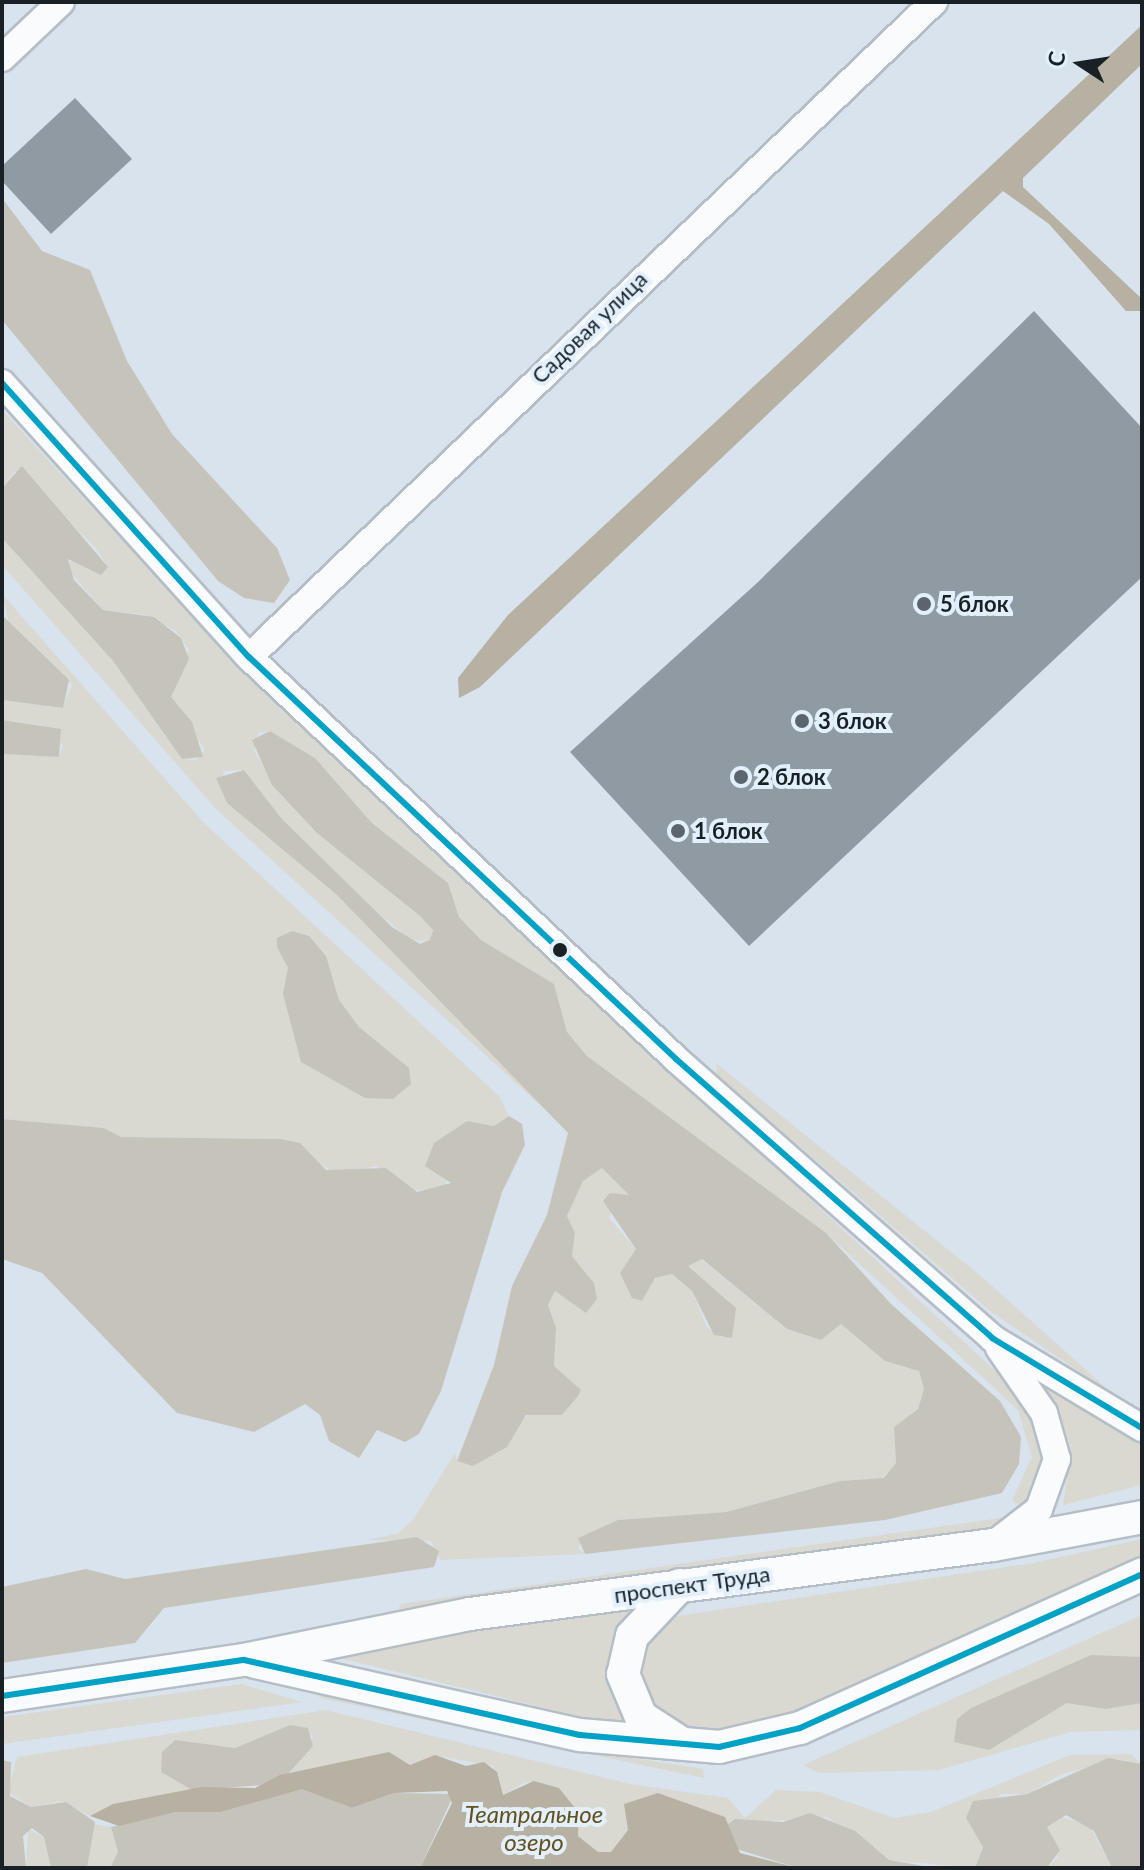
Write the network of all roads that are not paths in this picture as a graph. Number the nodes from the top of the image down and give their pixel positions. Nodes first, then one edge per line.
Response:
1 (61, 2) edge
2 (934, 2) edge
3 (2, 58) edge
4 (2, 383) edge
5 (249, 657) junction
6 (992, 1338) junction
7 (1142, 1428) edge
8 (1142, 1517) edge
9 (993, 1545) junction
10 (1142, 1574) edge
11 (680, 1585) junction
12 (244, 1660) junction
13 (2, 1696) edge
14 (688, 1747) junction

1 - 3 street
2 - 5 street, Садовая улица
4 - 5 street
5 - 6 street
6 - 7 street
6 - 9 street
8 - 9 main road, проспект Труда
9 - 11 main road, проспект Труда
10 - 14 main road, проспект Труда
11 - 12 main road, проспект Труда
11 - 14 main road
12 - 13 main road, проспект Труда
12 - 14 main road, проспект Труда

